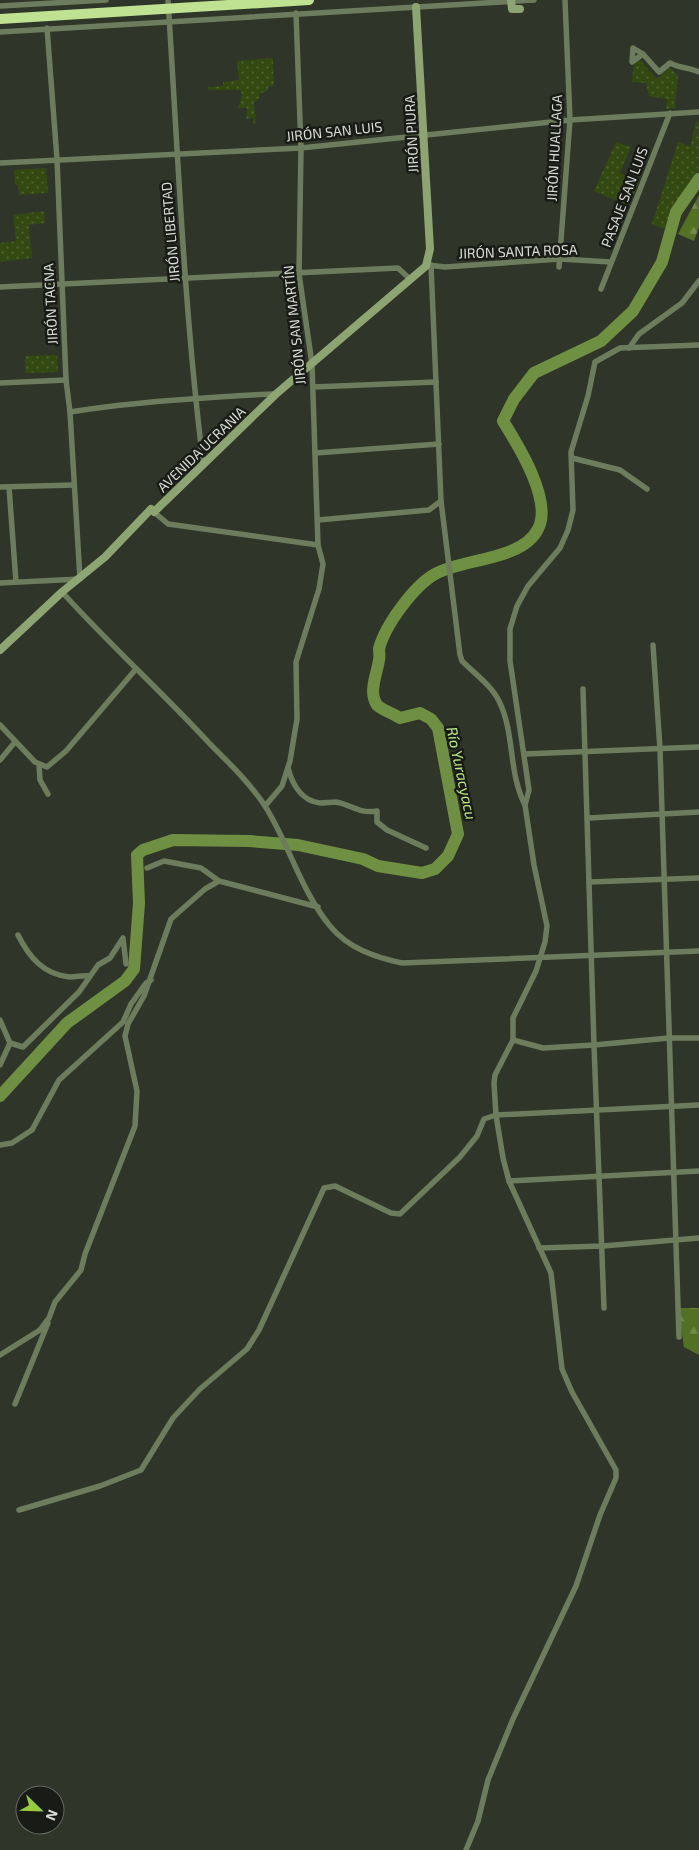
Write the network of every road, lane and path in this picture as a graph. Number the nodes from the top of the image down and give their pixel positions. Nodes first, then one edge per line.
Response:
1 (106, 0) edge
2 (309, 0) edge
3 (512, 0) edge
4 (534, 0) edge
5 (565, 0) edge
6 (49, 2) edge
7 (169, 4) edge
8 (416, 4) edge
9 (0, 6) edge
10 (520, 9) dead end
11 (296, 13) junction
12 (0, 18) edge
13 (170, 22) junction
14 (47, 28) junction
15 (0, 32) edge
16 (643, 54) dead end
17 (699, 72) edge
18 (699, 112) edge
19 (670, 113) junction
20 (570, 120) junction
21 (424, 134) junction
22 (301, 148) junction
23 (176, 156) junction
24 (57, 159) junction
25 (0, 163) edge
26 (560, 259) junction
27 (611, 262) junction
28 (428, 265) junction
29 (559, 267) dead end
30 (299, 274) junction
31 (186, 278) junction
32 (410, 278) junction
33 (699, 281) edge
34 (61, 284) junction
35 (0, 287) edge
36 (601, 290) dead end
37 (699, 345) edge
38 (629, 348) junction
39 (312, 364) junction
40 (66, 380) junction
41 (0, 382) edge
42 (436, 382) junction
43 (313, 387) junction
44 (276, 394) junction
45 (195, 397) junction
46 (70, 412) junction
47 (439, 444) junction
48 (315, 453) junction
49 (572, 458) junction
50 (203, 462) junction
51 (74, 485) junction
52 (0, 487) edge
53 (9, 487) junction
54 (648, 489) dead end
55 (441, 501) junction
56 (154, 512) junction
57 (318, 520) junction
58 (318, 545) junction
59 (80, 579) junction
60 (16, 582) junction
61 (0, 583) edge
62 (62, 592) junction
63 (653, 644) dead end
64 (0, 650) edge
65 (136, 669) junction
66 (583, 689) dead end
67 (0, 725) edge
68 (15, 742) junction
69 (699, 747) edge
70 (660, 749) junction
71 (583, 752) junction
72 (524, 754) junction
73 (0, 760) edge
74 (39, 764) junction
75 (288, 768) junction
76 (48, 794) dead end
77 (525, 805) junction
78 (265, 806) junction
79 (699, 812) edge
80 (662, 815) junction
81 (588, 818) junction
82 (426, 848) dead end
83 (148, 868) dead end
84 (699, 878) edge
85 (664, 879) junction
86 (219, 881) junction
87 (589, 882) junction
88 (318, 907) junction
89 (18, 935) dead end
90 (699, 951) edge
91 (667, 952) junction
92 (590, 955) junction
93 (542, 957) junction
94 (126, 964) dead end
95 (90, 976) junction
96 (151, 980) junction
97 (0, 1020) edge
98 (669, 1038) junction
99 (699, 1038) edge
100 (513, 1040) junction
101 (10, 1043) junction
102 (594, 1046) junction
103 (0, 1065) edge
104 (699, 1105) edge
105 (673, 1106) junction
106 (595, 1110) junction
107 (496, 1115) junction
108 (0, 1145) edge
109 (699, 1171) edge
110 (675, 1172) junction
111 (599, 1176) junction
112 (509, 1181) junction
113 (699, 1238) edge
114 (677, 1239) junction
115 (603, 1246) junction
116 (539, 1248) junction
117 (604, 1308) dead end
118 (49, 1318) junction
119 (679, 1337) dead end
120 (0, 1355) edge
121 (15, 1404) dead end
122 (19, 1510) dead end
123 (466, 1850) edge

1 - 6 street
2 - 7 highway
3 - 10 main road, bridge
4 - 8 street
5 - 20 street, JIRÓN HUALLAGA
6 - 9 street
7 - 12 highway
7 - 13 street, JIRÓN LIBERTAD
8 - 11 street
8 - 21 main road, JIRÓN PIURA
11 - 13 street
11 - 22 street, JIRÓN SAN MARTÍN
13 - 14 street
13 - 23 street, JIRÓN LIBERTAD
14 - 15 street
14 - 24 street, JIRÓN TACNA
16 - 17 street
18 - 19 street, JIRÓN SAN LUIS
19 - 20 street, JIRÓN SAN LUIS
19 - 27 street, PASAJE SAN LUIS
20 - 21 street, JIRÓN SAN LUIS
20 - 26 street, JIRÓN HUALLAGA
21 - 22 street, JIRÓN SAN LUIS
21 - 28 main road, JIRÓN PIURA
22 - 23 street, JIRÓN SAN LUIS
22 - 30 street, JIRÓN SAN MARTÍN
23 - 24 street, JIRÓN SAN LUIS
23 - 31 street, JIRÓN LIBERTAD
24 - 25 street, JIRÓN SAN LUIS
24 - 34 street, JIRÓN TACNA
26 - 27 street, JIRÓN SANTA ROSA
26 - 28 street, JIRÓN SANTA ROSA
26 - 29 street, JIRÓN HUALLAGA
27 - 36 street, PASAJE SAN LUIS
28 - 32 main road, AVENIDA UCRANIA
28 - 42 street, JIRÓN PIURA
30 - 31 street
30 - 32 street
30 - 39 street, JIRÓN SAN MARTÍN
31 - 34 street
31 - 45 street, JIRÓN LIBERTAD
32 - 39 main road, AVENIDA UCRANIA
33 - 38 street
34 - 35 street
34 - 40 street, JIRÓN TACNA
37 - 38 street
38 - 49 street
39 - 43 street, JIRÓN SAN MARTÍN
39 - 44 main road, AVENIDA UCRANIA
40 - 41 street
40 - 46 street, JIRÓN TACNA
42 - 43 street
42 - 47 street, JIRÓN PIURA
43 - 48 street, JIRÓN SAN MARTÍN
44 - 45 street
44 - 50 main road, AVENIDA UCRANIA
45 - 46 street
45 - 50 street, JIRÓN LIBERTAD
46 - 51 street, JIRÓN TACNA
47 - 48 street
47 - 55 street, JIRÓN PIURA
48 - 57 street, JIRÓN SAN MARTÍN
49 - 54 street
49 - 72 street
50 - 56 main road, AVENIDA UCRANIA
51 - 53 street
51 - 59 street, JIRÓN TACNA
52 - 53 street
53 - 60 street
55 - 57 street
55 - 77 street, JIRÓN PIURA
56 - 58 street
56 - 59 main road, AVENIDA UCRANIA
57 - 58 street, JIRÓN SAN MARTÍN
58 - 75 street, JIRÓN SAN MARTÍN
59 - 60 street
59 - 62 main road, AVENIDA UCRANIA
60 - 61 street
62 - 64 main road, AVENIDA UCRANIA
62 - 65 street
63 - 70 street
65 - 74 street
65 - 78 street
66 - 71 street
67 - 68 street
68 - 73 street
68 - 74 street
69 - 70 street
70 - 71 street
70 - 80 street
71 - 72 street
71 - 81 street
72 - 77 street
74 - 76 street
75 - 78 street, JIRÓN SAN MARTÍN
75 - 82 street
77 - 93 street
78 - 88 street
79 - 80 street
80 - 81 street
80 - 85 street
81 - 87 street
83 - 86 street
84 - 85 street
85 - 87 street
85 - 91 street
86 - 88 street
86 - 96 street
87 - 92 street
88 - 93 street
89 - 95 street
90 - 91 street
91 - 92 street
91 - 98 street
92 - 93 street
92 - 102 street
93 - 100 street
94 - 95 street
95 - 101 street
96 - 108 street
96 - 118 street
97 - 101 street
98 - 99 street
98 - 102 street
98 - 105 street
100 - 102 street
100 - 107 street
101 - 103 street
102 - 106 street
104 - 105 street
105 - 106 street
105 - 110 street
106 - 107 street
106 - 111 street
107 - 112 street
107 - 122 street
109 - 110 street
110 - 111 street
110 - 114 street
111 - 112 street
111 - 115 street
112 - 116 street
113 - 114 street
114 - 115 street
114 - 119 street
115 - 116 street
115 - 117 street
116 - 123 street
118 - 120 street
118 - 121 street

